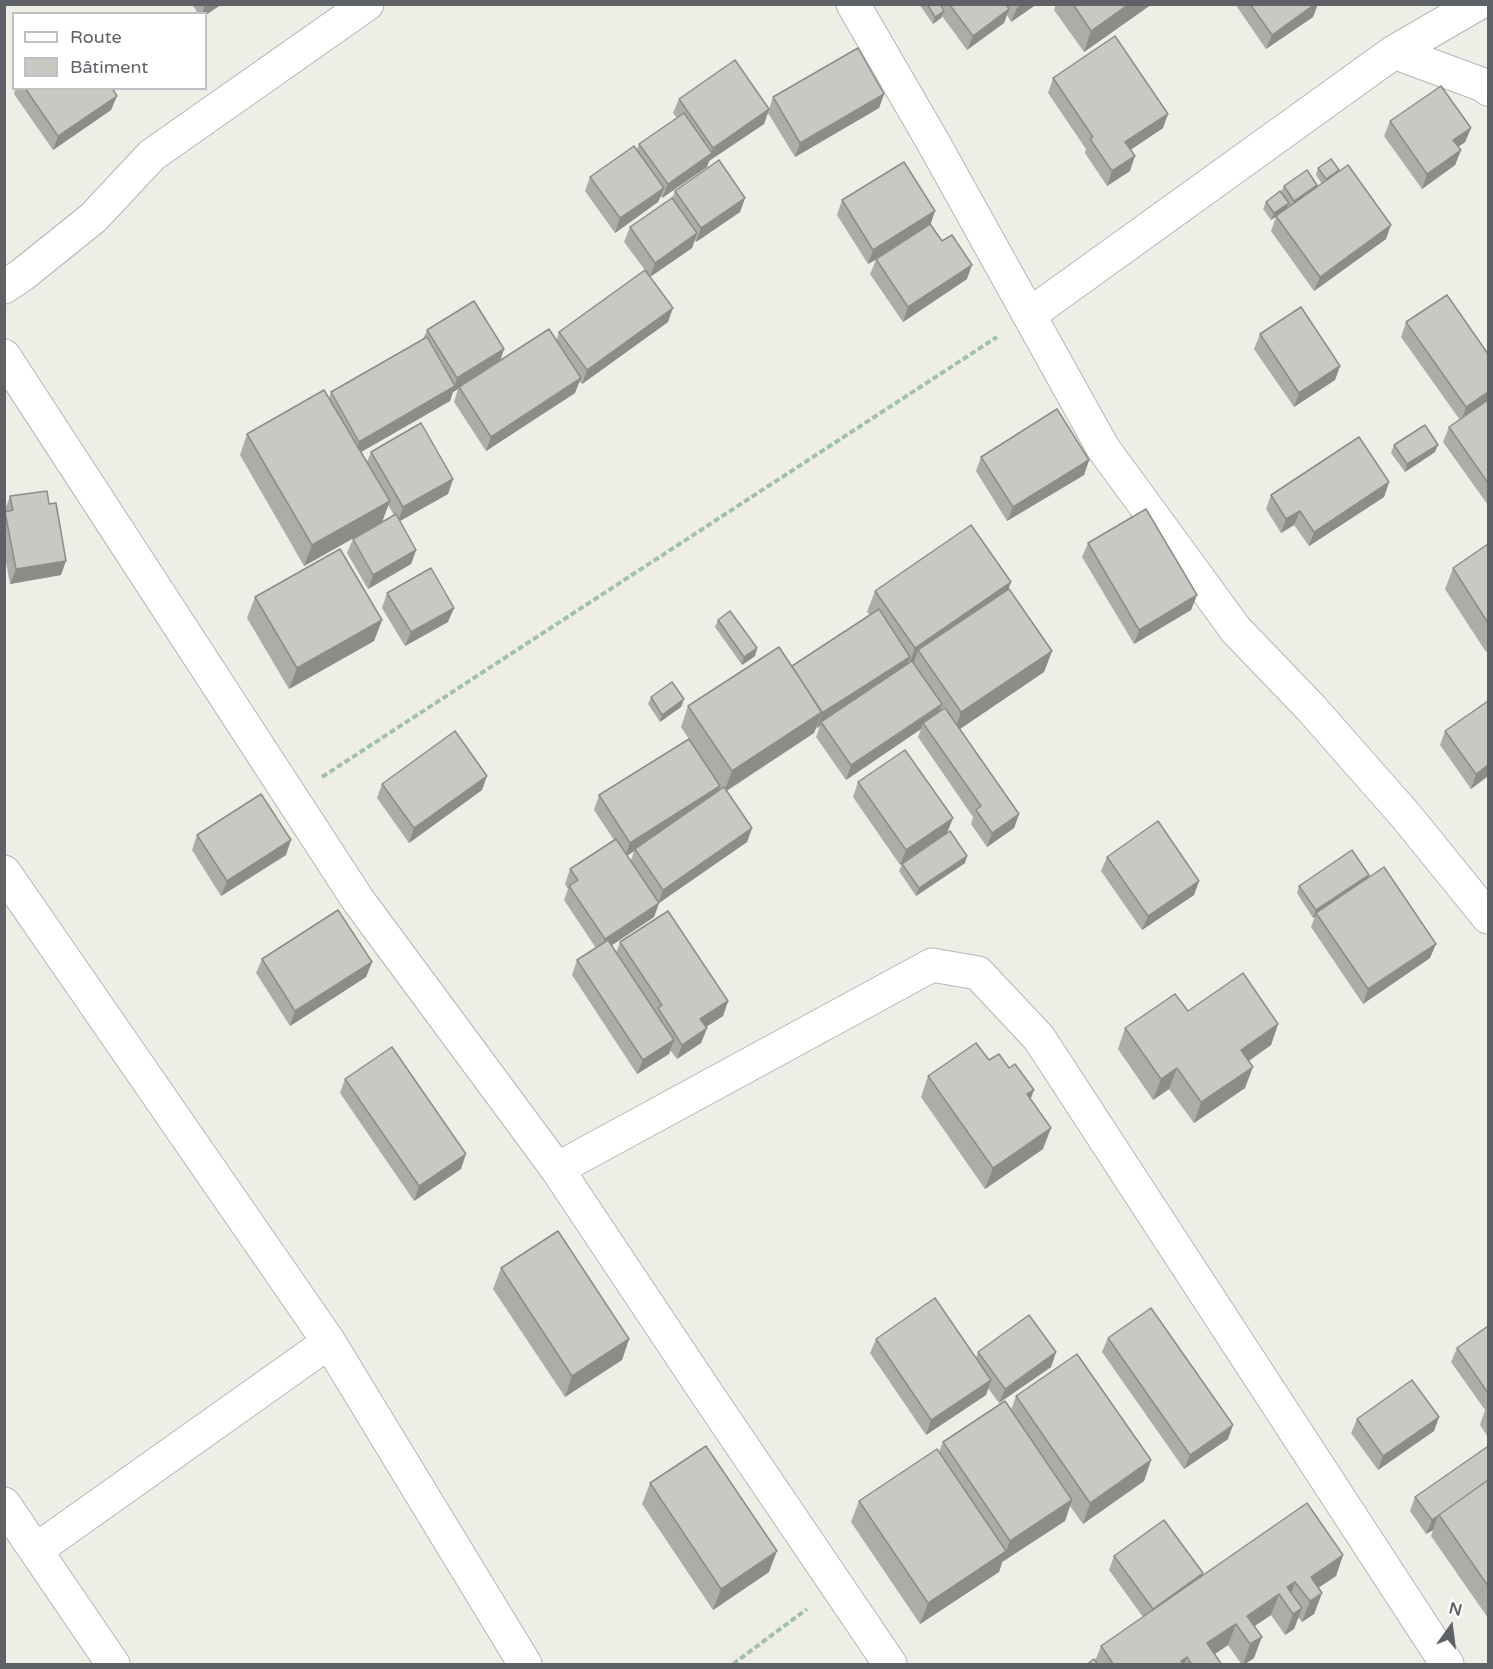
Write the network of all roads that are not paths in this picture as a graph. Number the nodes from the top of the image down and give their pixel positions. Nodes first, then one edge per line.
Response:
1 (368, 4) edge
2 (853, 4) edge
3 (1477, 4) edge
4 (1394, 52) junction
5 (1488, 89) edge
6 (4, 287) edge
7 (1029, 315) junction
8 (4, 356) edge
9 (4, 872) edge
10 (1488, 917) edge
11 (557, 1169) junction
12 (329, 1342) junction
13 (4, 1504) edge
14 (36, 1550) junction
15 (113, 1665) edge
16 (525, 1665) edge
17 (890, 1665) edge
18 (1447, 1665) edge

1 - 6 street
2 - 7 street
3 - 4 street
4 - 5 street
4 - 7 street
7 - 10 street
8 - 11 street
9 - 12 street
11 - 17 street
11 - 18 street
12 - 14 street
12 - 16 street
13 - 14 street
14 - 15 street

